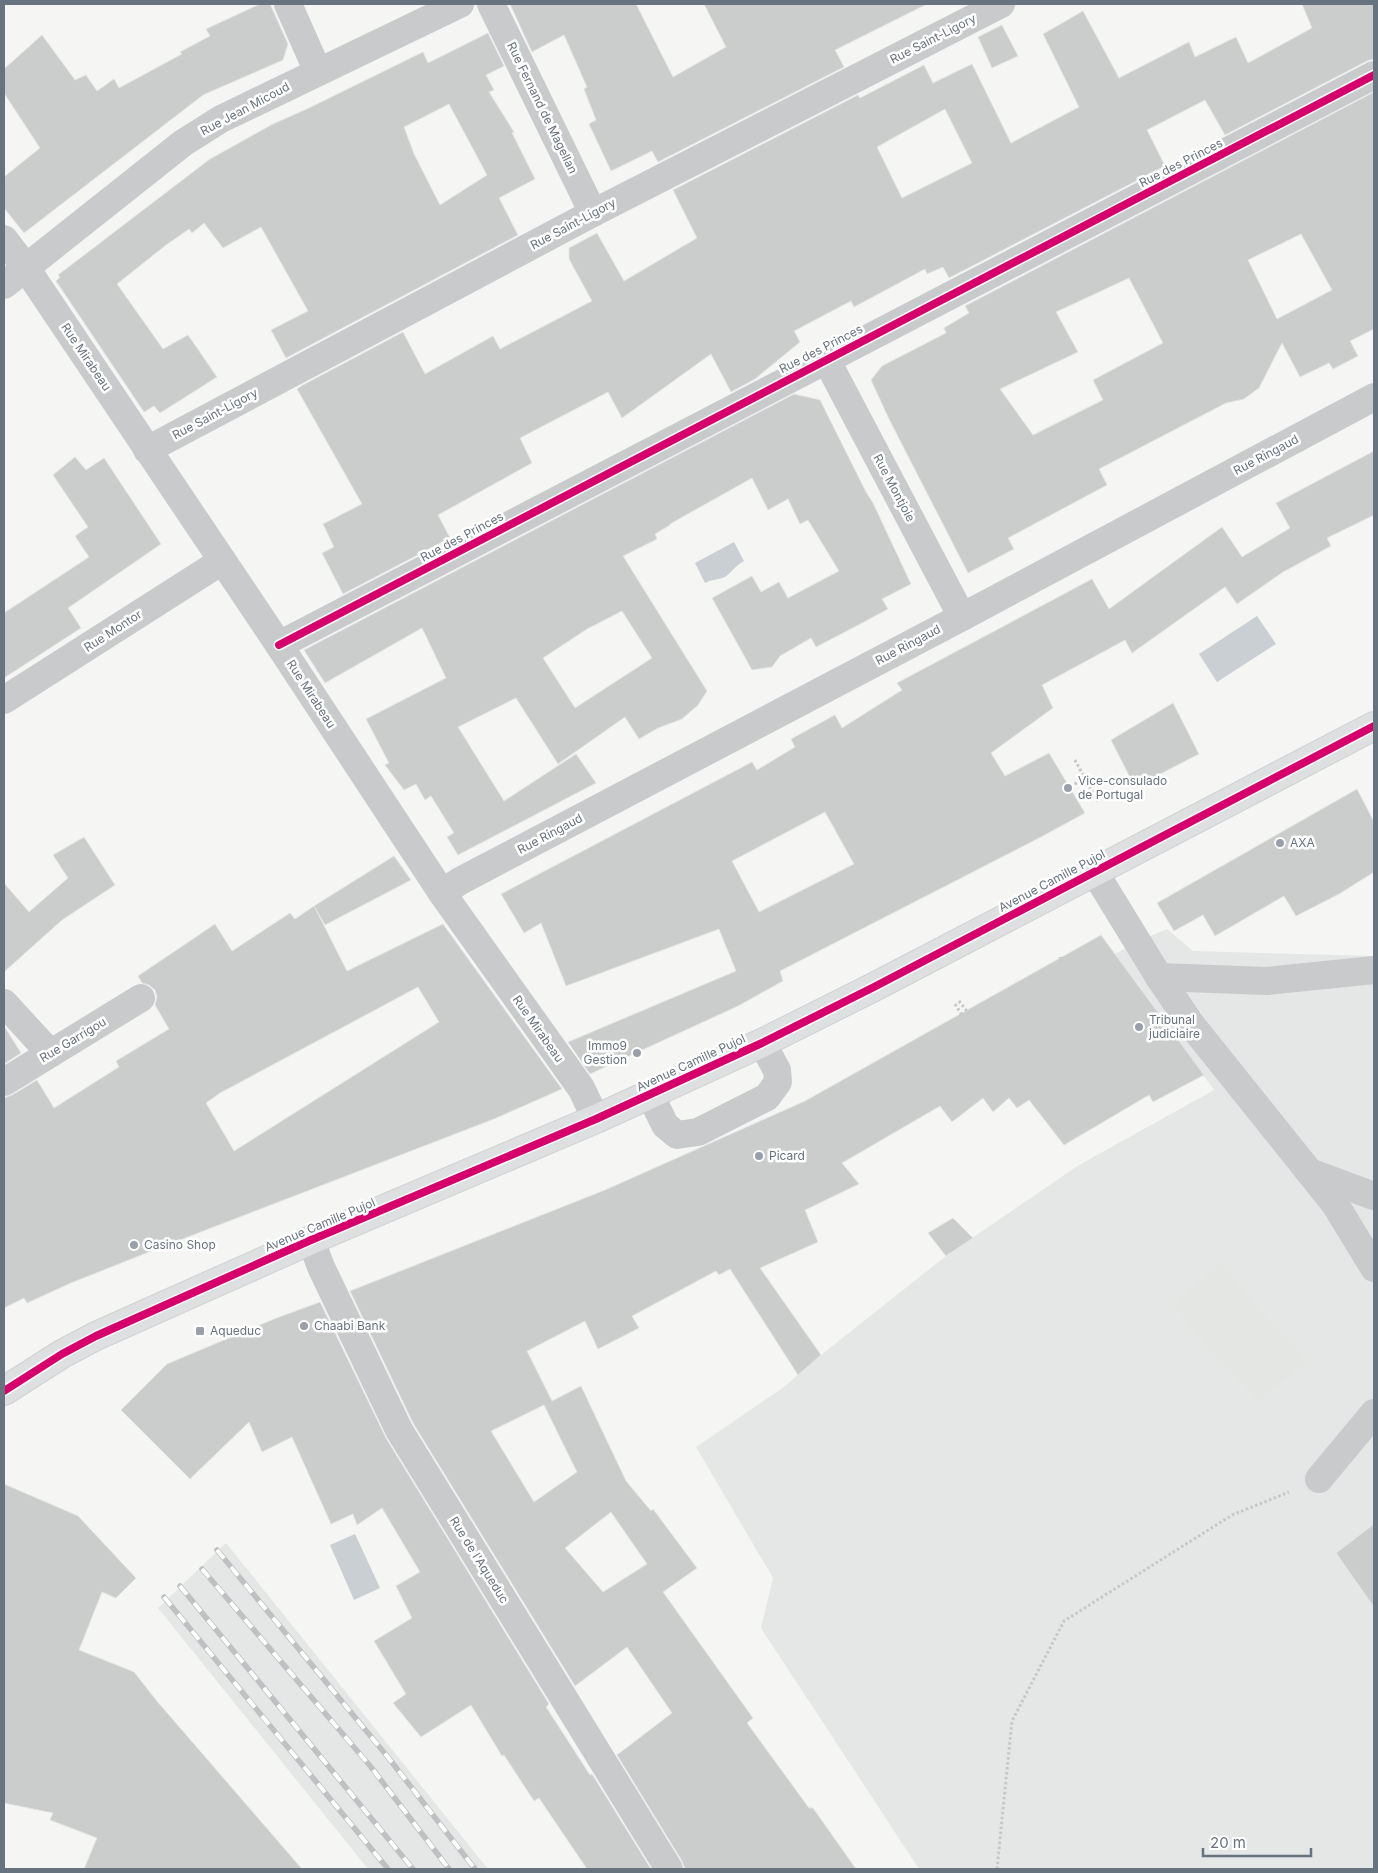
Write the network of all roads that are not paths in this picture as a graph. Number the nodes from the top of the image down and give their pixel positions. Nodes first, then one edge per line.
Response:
1 (288, 4) edge
2 (460, 4) edge
3 (491, 4) edge
4 (1001, 4) edge
5 (318, 72) junction
6 (1374, 75) edge
7 (593, 213) junction
8 (4, 239) edge
9 (26, 268) junction
10 (4, 286) edge
11 (826, 359) junction
12 (1374, 397) edge
13 (147, 450) junction
14 (222, 561) junction
15 (962, 617) junction
16 (279, 645) junction
17 (4, 700) edge
18 (1374, 726) edge
19 (1094, 871) junction
20 (442, 893) junction
21 (1374, 970) edge
22 (1159, 977) junction
23 (141, 998) dead end
24 (4, 1003) edge
25 (762, 1043) junction
26 (50, 1054) junction
27 (4, 1082) edge
28 (650, 1094) junction
29 (596, 1119) junction
30 (1309, 1172) junction
31 (1374, 1196) edge
32 (311, 1240) junction
33 (1374, 1268) edge
34 (4, 1391) edge
35 (1374, 1413) edge
36 (1319, 1479) road end
37 (668, 1869) edge

1 - 5 street
2 - 5 street, Rue Jean Micoud
3 - 7 street, Rue Fernand de Magellan
4 - 7 street, Rue Saint-Ligory
5 - 9 street, Rue Jean Micoud
6 - 11 street, Rue des Princes
7 - 13 street, Rue Saint-Ligory
8 - 9 street, Rue Mirabeau
9 - 10 street, Rue Jean Micoud
9 - 13 street, Rue Mirabeau
11 - 15 street, Rue Montjoie
11 - 16 street, Rue des Princes
12 - 15 street, Rue Ringaud
13 - 14 street, Rue Mirabeau
14 - 16 street, Rue Mirabeau
14 - 17 street, Rue Montor
15 - 20 street, Rue Ringaud
16 - 20 street, Rue Mirabeau
18 - 19 main road, Avenue Camille Pujol
19 - 22 street
19 - 25 main road, Avenue Camille Pujol
20 - 29 street, Rue Mirabeau
21 - 22 street
22 - 30 street
23 - 26 street, Rue Garrigou
24 - 26 street
25 - 28 main road, Avenue Camille Pujol
25 - 28 street
26 - 27 street, Rue Garrigou
28 - 29 main road, Avenue Camille Pujol
29 - 32 main road, Avenue Camille Pujol
30 - 31 street
30 - 33 street
32 - 34 main road, Avenue Camille Pujol
32 - 37 street, Rue de l'Aqueduc
35 - 36 street

